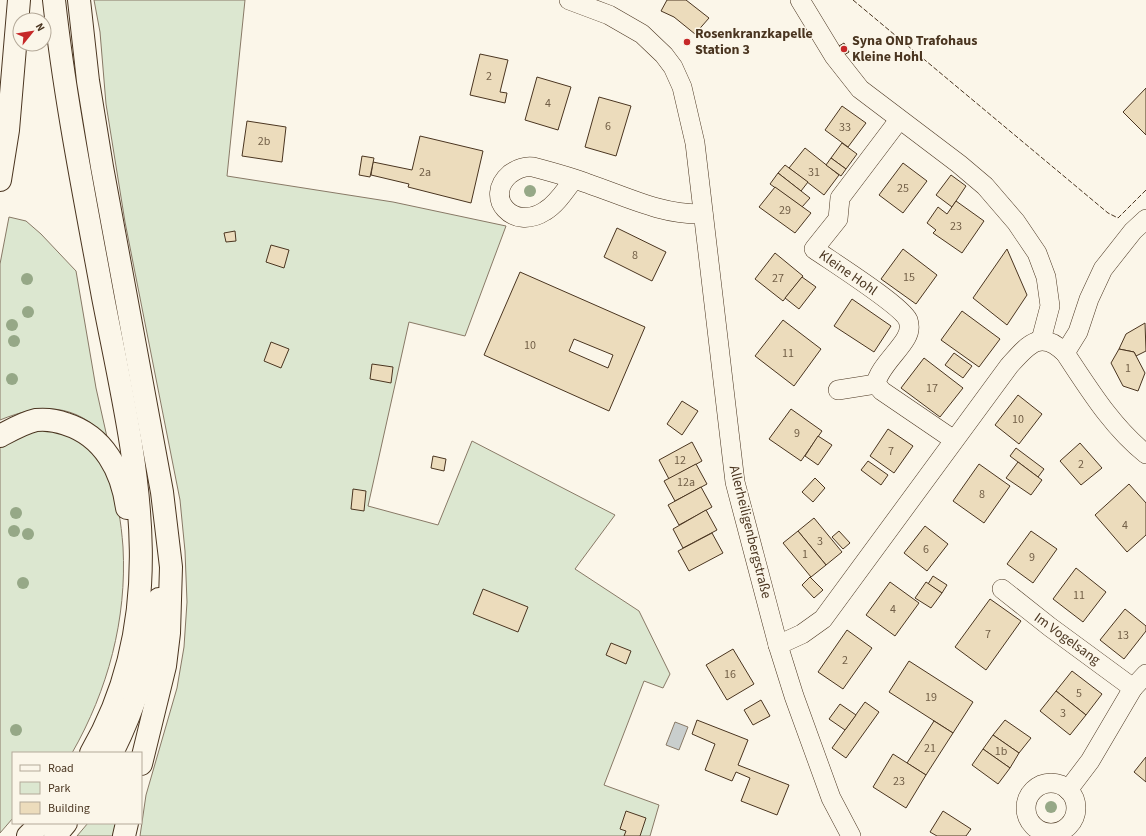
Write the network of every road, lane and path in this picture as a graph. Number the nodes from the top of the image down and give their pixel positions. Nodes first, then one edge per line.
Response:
1 (19, 0) edge
2 (54, 0) edge
3 (79, 0) edge
4 (569, 0) edge
5 (800, 0) edge
6 (899, 120) junction
7 (574, 179) dead end
8 (0, 180) edge
9 (703, 214) junction
10 (1146, 219) edge
11 (1041, 340) junction
12 (1065, 353) junction
13 (876, 384) junction
14 (838, 390) dead end
15 (0, 436) edge
16 (954, 440) junction
17 (1146, 454) edge
18 (162, 492) junction
19 (1002, 589) dead end
20 (778, 645) junction
21 (132, 650) junction
22 (1146, 674) edge
23 (1133, 688) junction
24 (92, 752) edge
25 (112, 752) edge
26 (142, 760) edge
27 (1068, 790) dead end
28 (40, 824) edge
29 (65, 824) edge
30 (127, 824) edge
31 (28, 836) edge
32 (55, 836) edge
33 (124, 836) edge
34 (851, 836) edge

1 - 8 highway
2 - 21 highway
3 - 18 highway
4 - 9 street, Allerheiligenbergstraße
5 - 6 street
6 - 11 street
6 - 13 street, Kleine Hohl
7 - 9 street
9 - 20 street, Allerheiligenbergstraße
10 - 12 street
11 - 12 street
11 - 16 street
12 - 17 street
13 - 14 street
13 - 16 street
15 - 21 highway
16 - 20 street
18 - 25 highway
18 - 26 highway
19 - 23 street, Im Vogelsang
20 - 34 street, Allerheiligenbergstraße
21 - 24 highway
22 - 23 street
23 - 27 street
28 - 31 highway
29 - 32 highway
30 - 33 highway

